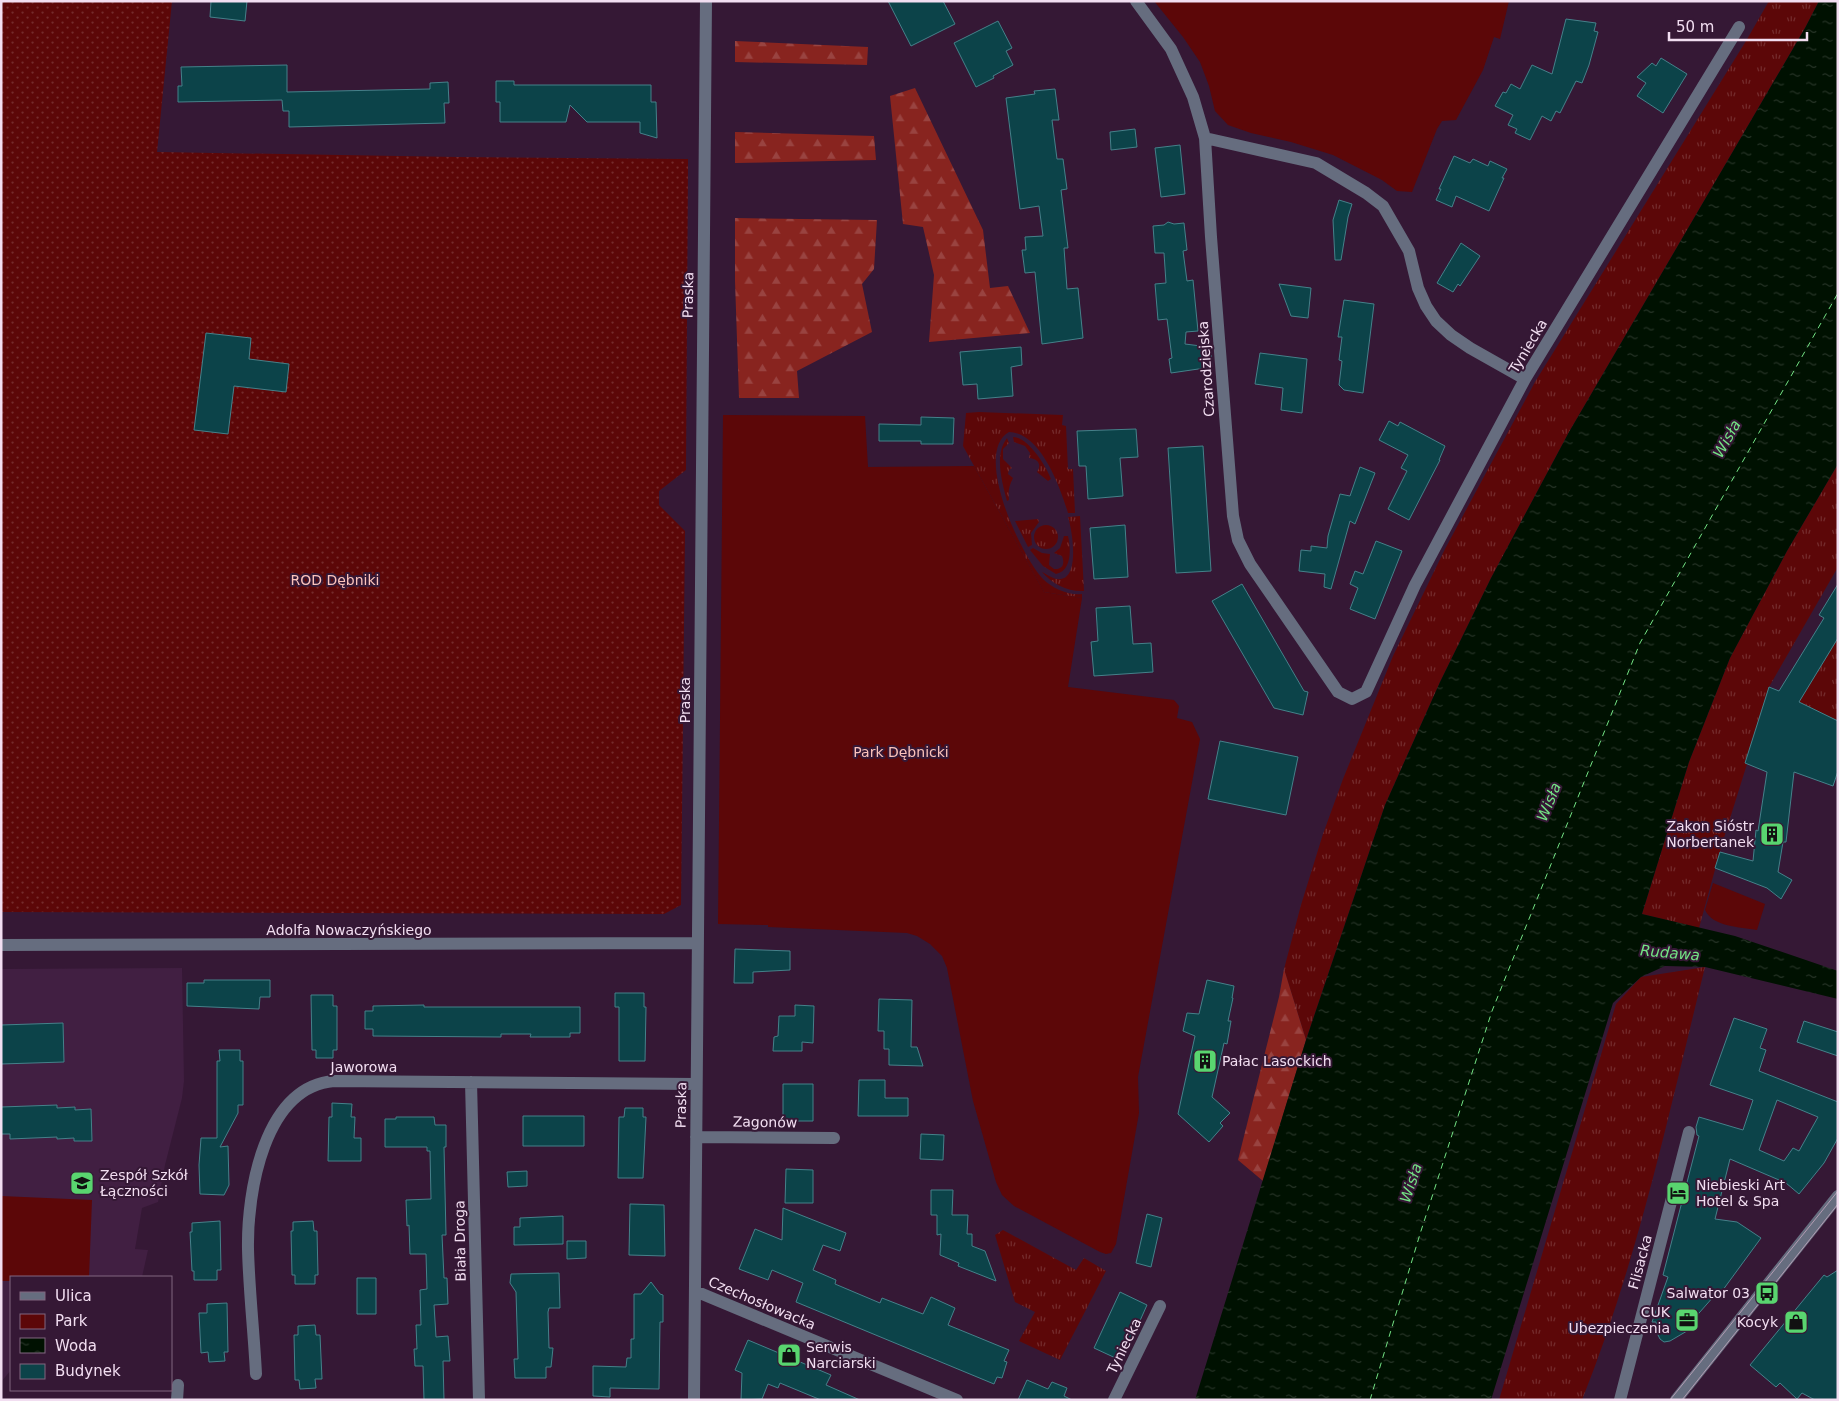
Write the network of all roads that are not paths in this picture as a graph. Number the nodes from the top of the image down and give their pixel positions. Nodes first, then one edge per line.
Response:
1 (706, 1) edge
2 (1136, 1) edge
3 (1739, 27) dead end
4 (1205, 138) junction
5 (1525, 379) junction
6 (1366, 692) joint
7 (698, 942) junction
8 (1, 945) edge
9 (471, 1082) junction
10 (696, 1084) junction
11 (1689, 1132) dead end
12 (696, 1137) junction
13 (834, 1138) dead end
14 (1836, 1201) edge
15 (695, 1291) junction
16 (1160, 1306) dead end
17 (256, 1374) dead end
18 (178, 1385) dead end
19 (177, 1400) edge
20 (479, 1400) edge
21 (694, 1400) edge
22 (957, 1400) edge
23 (1114, 1400) edge
24 (1620, 1400) edge
25 (1676, 1400) edge

1 - 7 street, Praska
2 - 4 street, Czarodziejska
3 - 5 street, Tyniecka
4 - 5 street
4 - 6 street, Czarodziejska
5 - 6 street, Tyniecka
7 - 8 street, Adolfa Nowaczyńskiego
7 - 10 street, Praska
9 - 10 street, Jaworowa
9 - 17 street, Jaworowa
9 - 20 street, Biała Droga
10 - 12 street, Praska
11 - 24 street, Flisacka
12 - 13 street, Zagonów
12 - 15 street, Praska
14 - 25 street
15 - 21 street, Praska
15 - 22 street, Czechosłowacka
16 - 23 street, Tyniecka
18 - 19 street

